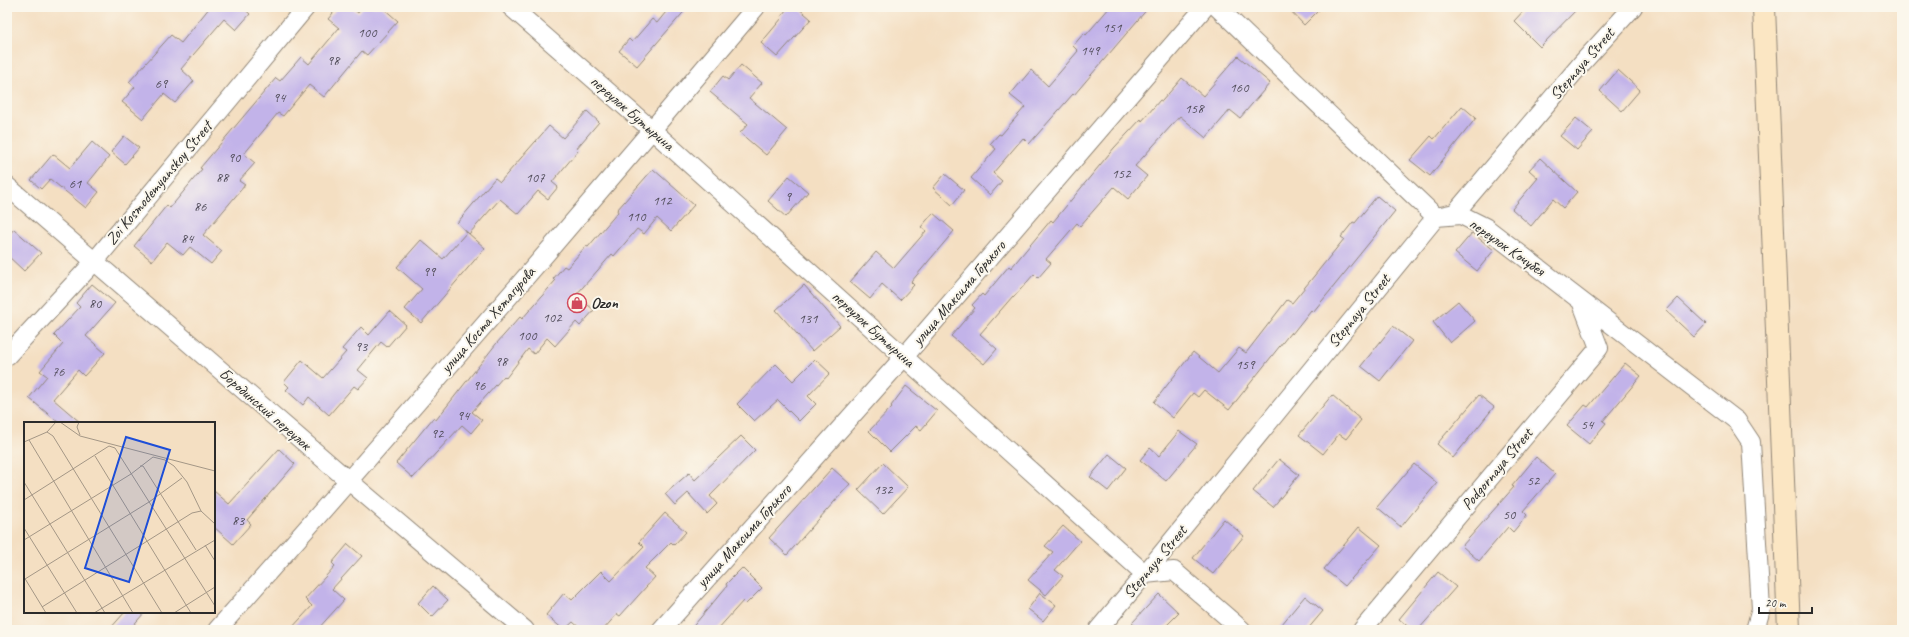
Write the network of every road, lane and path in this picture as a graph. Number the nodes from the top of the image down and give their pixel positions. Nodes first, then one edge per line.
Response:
1 (306, 7) edge
2 (511, 7) edge
3 (756, 7) edge
4 (1205, 7) edge
5 (1217, 7) edge
6 (1633, 7) edge
7 (1764, 7) edge
8 (652, 130) junction
9 (7, 186) edge
10 (1436, 217) junction
11 (94, 262) junction
12 (1580, 300) junction
13 (7, 356) edge
14 (904, 357) junction
15 (349, 481) junction
16 (1145, 574) junction
17 (217, 630) edge
18 (525, 630) edge
19 (661, 630) edge
20 (1098, 630) edge
21 (1242, 630) edge
22 (1362, 630) edge
23 (1755, 630) edge
24 (1789, 630) edge

1 - 11 street, Zoi Kosmodemyanskoy Street
2 - 8 street, переулок Бутырина
3 - 8 street, улица Коста Хетагурова
4 - 14 street, улица Максима Горького
5 - 10 street
6 - 10 street, Stepnaya Street
7 - 24 street
8 - 14 street, переулок Бутырина
8 - 15 street, улица Коста Хетагурова
9 - 11 street, Бородинский переулок
10 - 12 street, переулок Кочубея
10 - 16 street, Stepnaya Street
11 - 13 street, Zoi Kosmodemyanskoy Street
11 - 15 street, Бородинский переулок
12 - 22 street, Podgornaya Street
12 - 23 street, переулок Кочубея
14 - 16 street, переулок Бутырина
14 - 19 street, улица Максима Горького
15 - 17 street, улица Коста Хетагурова
15 - 18 street, Бородинский переулок
16 - 20 street, Stepnaya Street
16 - 21 street

